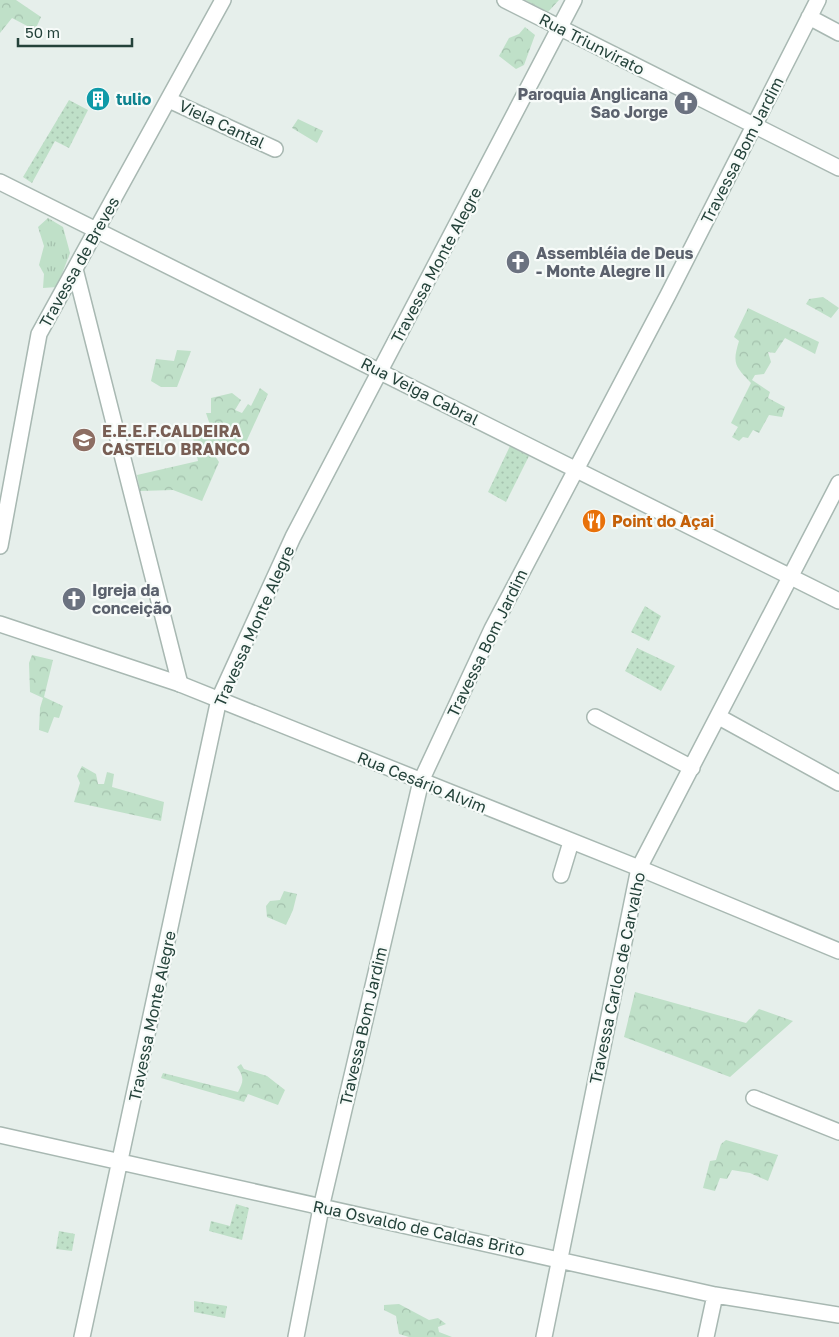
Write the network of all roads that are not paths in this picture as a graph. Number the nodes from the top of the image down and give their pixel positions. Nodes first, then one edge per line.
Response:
1 (223, 0) edge
2 (505, 0) edge
3 (574, 0) edge
4 (818, 0) edge
5 (809, 17) junction
6 (559, 27) junction
7 (839, 33) edge
8 (169, 100) junction
9 (755, 125) junction
10 (275, 149) dead end
11 (839, 168) edge
12 (0, 182) edge
13 (96, 230) junction
14 (75, 269) junction
15 (380, 372) junction
16 (576, 470) junction
17 (839, 483) edge
18 (0, 546) edge
19 (791, 578) junction
20 (839, 601) edge
21 (0, 624) edge
22 (180, 684) junction
23 (219, 699) junction
24 (595, 717) dead end
25 (719, 718) junction
26 (692, 768) junction
27 (420, 781) junction
28 (839, 782) edge
29 (571, 842) junction
30 (639, 868) junction
31 (561, 875) dead end
32 (839, 951) edge
33 (754, 1098) dead end
34 (839, 1132) edge
35 (0, 1135) edge
36 (119, 1162) junction
37 (321, 1208) junction
38 (559, 1259) junction
39 (715, 1295) junction
40 (839, 1314) edge
41 (82, 1337) edge
42 (296, 1337) edge
43 (544, 1337) edge
44 (706, 1337) edge

1 - 8 street, Travessa de Breves
2 - 6 street, Rua Triunvirato
3 - 6 street, Travessa Monte Alegre
4 - 5 street, Travessa Bom Jardim
5 - 7 street
5 - 9 street, Travessa Bom Jardim
6 - 9 street, Rua Triunvirato
6 - 15 street, Travessa Monte Alegre
8 - 10 street, Viela Cantal
8 - 13 street, Travessa de Breves
9 - 11 street, Rua Triunvirato
9 - 16 street, Travessa Bom Jardim
12 - 13 street, Rua Veiga Cabral
13 - 14 street, Travessa de Breves
13 - 15 street, Rua Veiga Cabral
14 - 18 street, Travessa de Breves
14 - 22 street
15 - 16 street, Rua Veiga Cabral
15 - 23 street, Travessa Monte Alegre
16 - 19 street, Rua Veiga Cabral
16 - 27 street, Travessa Bom Jardim
17 - 19 street, Travessa Carlos de Carvalho
19 - 20 street, Rua Veiga Cabral
19 - 25 street, Travessa Carlos de Carvalho
21 - 22 street, Rua Cesário Alvim
22 - 23 street, Rua Cesário Alvim
23 - 27 street, Rua Cesário Alvim
23 - 36 street, Travessa Monte Alegre
24 - 26 street
25 - 26 street, Travessa Carlos de Carvalho
25 - 28 street
26 - 30 street, Travessa Carlos de Carvalho
27 - 29 street, Rua Cesário Alvim
27 - 37 street, Travessa Bom Jardim
29 - 30 street, Rua Cesário Alvim
29 - 31 street
30 - 32 street, Rua Cesário Alvim
30 - 38 street, Travessa Carlos de Carvalho
33 - 34 street
35 - 36 street, Rua Osvaldo de Caldas Brito
36 - 37 street, Rua Osvaldo de Caldas Brito
36 - 41 street, Travessa Monte Alegre
37 - 38 street, Rua Osvaldo de Caldas Brito
37 - 42 street, Travessa Bom Jardim
38 - 39 street, Rua Osvaldo de Caldas Brito
38 - 43 street, Travessa Carlos de Carvalho
39 - 40 street, Rua Osvaldo de Caldas Brito
39 - 44 street

